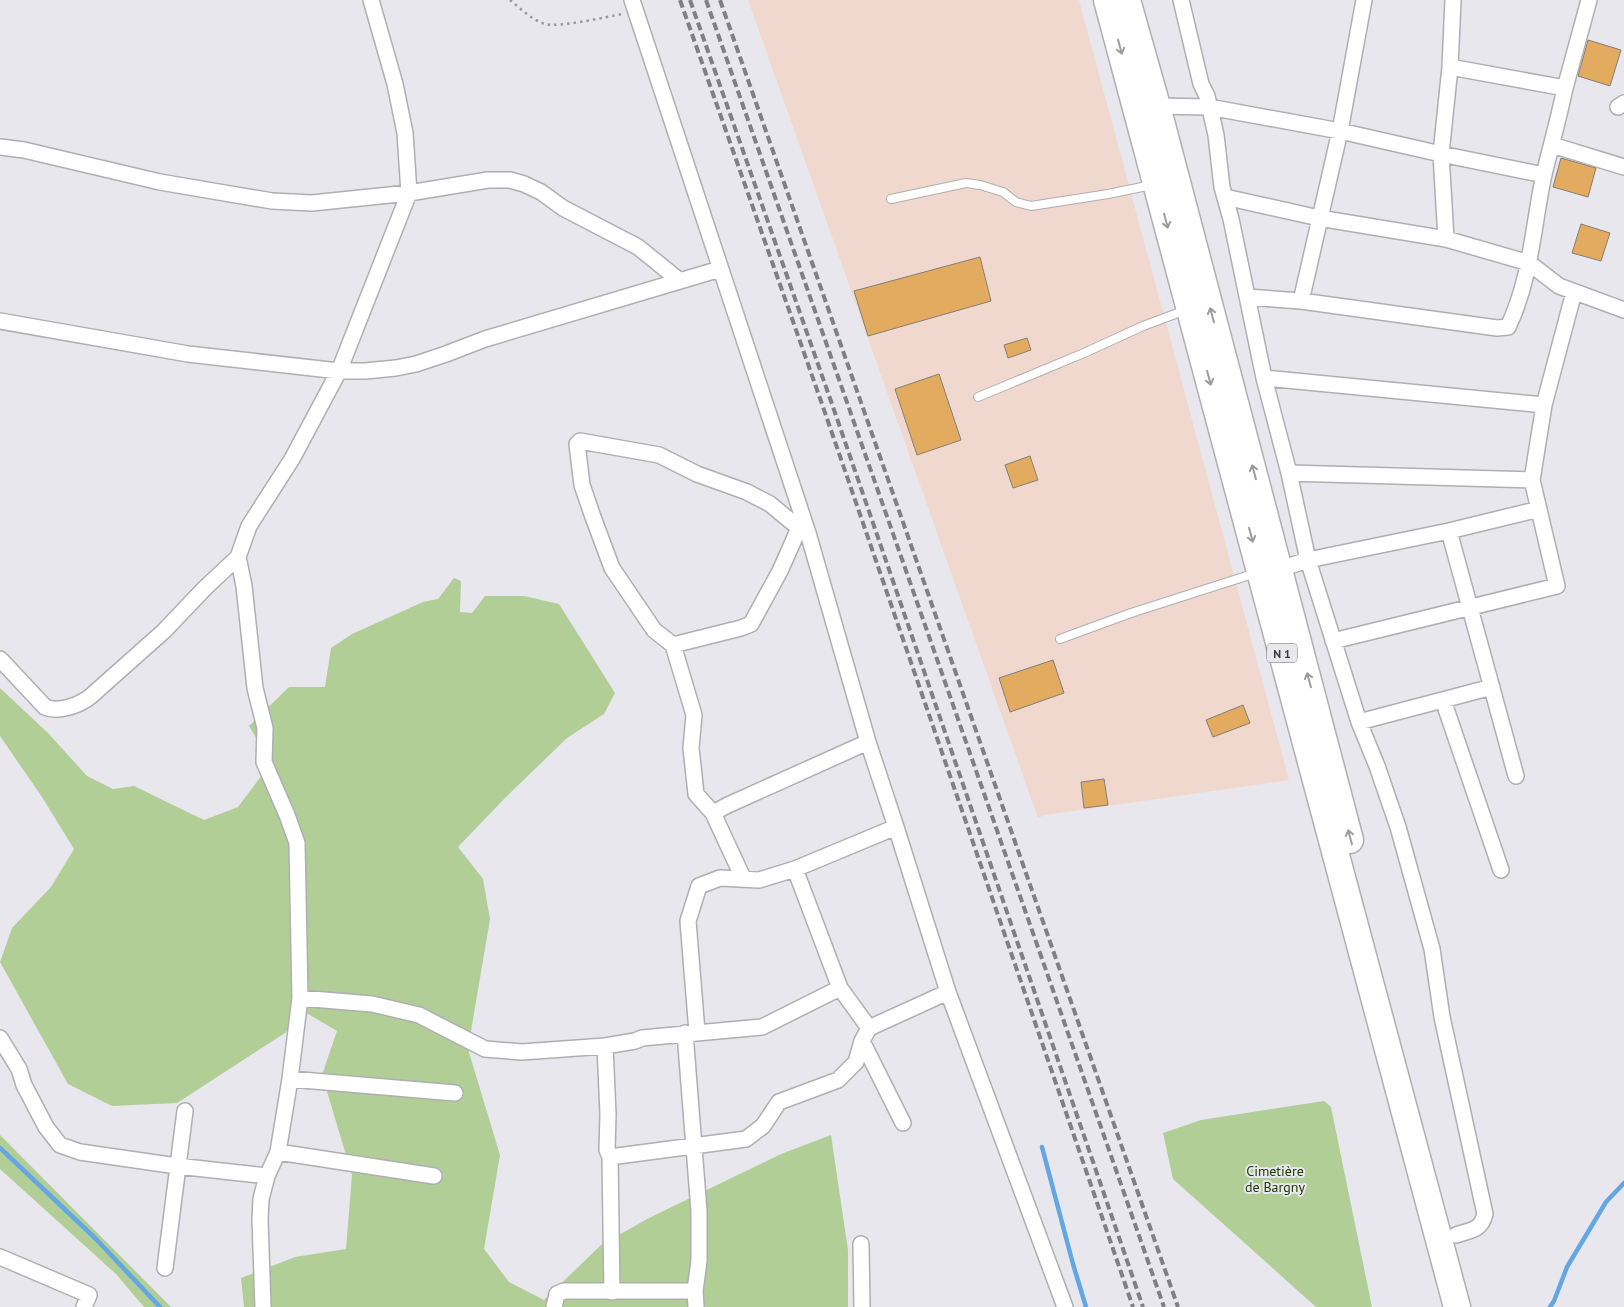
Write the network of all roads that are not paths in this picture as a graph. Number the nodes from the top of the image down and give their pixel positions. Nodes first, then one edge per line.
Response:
1 (371, 0) edge
2 (1107, 0) edge
3 (1127, 0) edge
4 (1181, 0) edge
5 (1364, 0) edge
6 (1453, 0) edge
7 (1589, 0) edge
8 (634, 6) edge
9 (1450, 67) junction
10 (1565, 88) junction
11 (1157, 106) junction
12 (1209, 108) junction
13 (1340, 131) junction
14 (1552, 145) junction
15 (0, 147) edge
16 (1441, 154) junction
17 (1624, 167) edge
18 (1544, 174) junction
19 (1156, 184) junction
20 (409, 194) junction
21 (1225, 197) junction
22 (890, 199) dead end
23 (1320, 218) junction
24 (1446, 239) junction
25 (1529, 263) junction
26 (720, 269) junction
27 (680, 281) junction
28 (1574, 292) junction
29 (1247, 297) junction
30 (1302, 301) junction
31 (1190, 308) junction
32 (1624, 310) edge
33 (0, 321) edge
34 (338, 371) junction
35 (1264, 378) junction
36 (978, 398) dead end
37 (1544, 405) junction
38 (1289, 473) junction
39 (1532, 480) junction
40 (1539, 509) junction
41 (803, 530) junction
42 (1449, 531) junction
43 (238, 557) junction
44 (1308, 560) junction
45 (1270, 571) junction
46 (1470, 607) junction
47 (1060, 639) dead end
48 (1333, 641) junction
49 (673, 645) junction
50 (0, 659) edge
51 (1492, 687) junction
52 (1444, 700) junction
53 (1359, 722) junction
54 (868, 742) junction
55 (1516, 776) dead end
56 (713, 813) junction
57 (896, 826) junction
58 (795, 869) junction
59 (1501, 870) dead end
60 (743, 878) junction
61 (840, 988) junction
62 (948, 992) junction
63 (300, 998) junction
64 (691, 1033) junction
65 (865, 1035) junction
66 (0, 1038) edge
67 (605, 1046) junction
68 (290, 1079) junction
69 (454, 1092) dead end
70 (185, 1111) dead end
71 (903, 1123) dead end
72 (693, 1146) junction
73 (278, 1152) junction
74 (610, 1157) junction
75 (177, 1166) junction
76 (267, 1176) junction
77 (434, 1176) dead end
78 (1456, 1235) junction
79 (862, 1244) dead end
80 (0, 1257) edge
81 (164, 1268) dead end
82 (612, 1292) junction
83 (695, 1292) junction
84 (84, 1307) edge
85 (263, 1307) edge
86 (554, 1307) edge
87 (696, 1307) edge
88 (862, 1307) edge
89 (1065, 1307) edge
90 (1457, 1307) edge
91 (1474, 1307) edge

1 - 20 street
2 -> 19 highway, N 1
3 - 11 highway, N 1
4 - 12 street
5 - 13 street
6 - 9 street
7 - 10 street
8 - 26 street
9 - 10 street
9 - 16 street
10 - 14 street
11 - 12 street
45 -> 11 highway, N 1
12 - 13 street
12 - 21 street
13 - 16 street
13 - 23 street
14 - 17 street
14 - 18 street
15 - 20 street
16 - 18 street
16 - 24 street
18 - 25 street
19 - 22 lane
19 -> 31 highway, N 1
20 - 27 street
20 - 34 street
21 - 23 street
21 - 29 street
23 - 24 street
23 - 30 street
24 - 25 street
25 - 28 street
25 - 30 street
26 - 27 street
26 - 41 street
27 - 34 street
28 - 32 street
28 - 37 street
29 - 30 street
29 - 35 street
31 - 36 lane
31 -> 45 highway, N 1
33 - 34 street
34 - 43 street
35 - 37 street
35 - 38 street
37 - 39 street
38 - 39 street
38 - 44 street
39 - 40 street
40 - 42 street
40 - 46 street
41 - 49 street
41 - 49 street
41 - 54 street
42 - 44 street
42 - 46 street
43 - 50 street
43 - 63 street
44 - 45 street
44 - 48 street
45 - 47 lane
78 -> 45 highway, N 1
45 - 90 highway, N 1
46 - 48 street
46 - 51 street
48 - 53 street
49 - 56 street
51 - 52 street
51 - 55 street
52 - 53 street
52 - 59 street
53 - 78 street
54 - 56 street
54 - 57 street
56 - 60 street
57 - 58 street
57 - 62 street
58 - 60 street
58 - 61 street
60 - 64 street
61 - 64 street
61 - 65 street
62 - 65 street
62 - 89 street
63 - 67 street
63 - 68 street
64 - 67 street
64 - 72 street
65 - 71 street
65 - 72 street
66 - 75 street
67 - 74 street
68 - 69 street
68 - 73 street
70 - 75 street
72 - 74 street
72 - 83 street
73 - 76 street
73 - 77 street
74 - 82 street
75 - 76 street
75 - 81 street
76 - 85 street
78 - 91 highway, N 1
79 - 88 street
80 - 84 street
82 - 83 street
82 - 86 street
83 - 87 street

